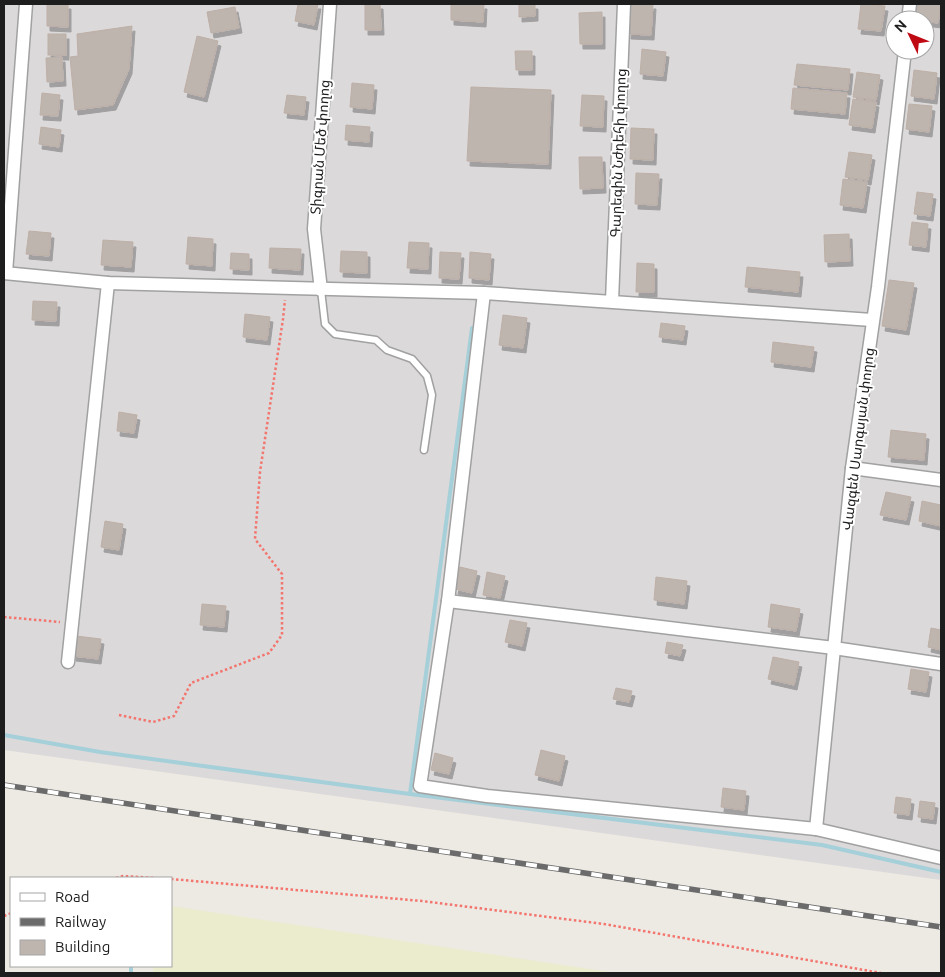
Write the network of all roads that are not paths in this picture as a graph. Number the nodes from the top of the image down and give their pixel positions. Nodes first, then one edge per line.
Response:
1 (26, 4) edge
2 (330, 4) edge
3 (624, 4) edge
4 (904, 60) edge
5 (5, 273) edge
6 (108, 283) junction
7 (321, 290) junction
8 (484, 293) junction
9 (612, 301) junction
10 (872, 320) junction
11 (424, 450) dead end
12 (852, 468) junction
13 (941, 480) edge
14 (448, 601) junction
15 (834, 648) junction
16 (68, 662) dead end
17 (941, 664) edge
18 (816, 829) junction
19 (941, 858) edge

1 - 5 street
2 - 7 street, Տիգրան Մեծ փողոց
3 - 9 street, Գարեգին Նժդեհի փողոց
4 - 10 street, Վազգեն Սարգսյան փողոց
5 - 6 street
6 - 7 street
6 - 16 street
7 - 8 street
7 - 11 lane
8 - 9 street
8 - 14 street
9 - 10 street
10 - 12 street, Վազգեն Սարգսյան փողոց
12 - 13 street
12 - 15 street, Վազգեն Սարգսյան փողոց
14 - 15 street
14 - 18 street
15 - 17 street
15 - 18 street, Վազգեն Սարգսյան փողոց
18 - 19 street

